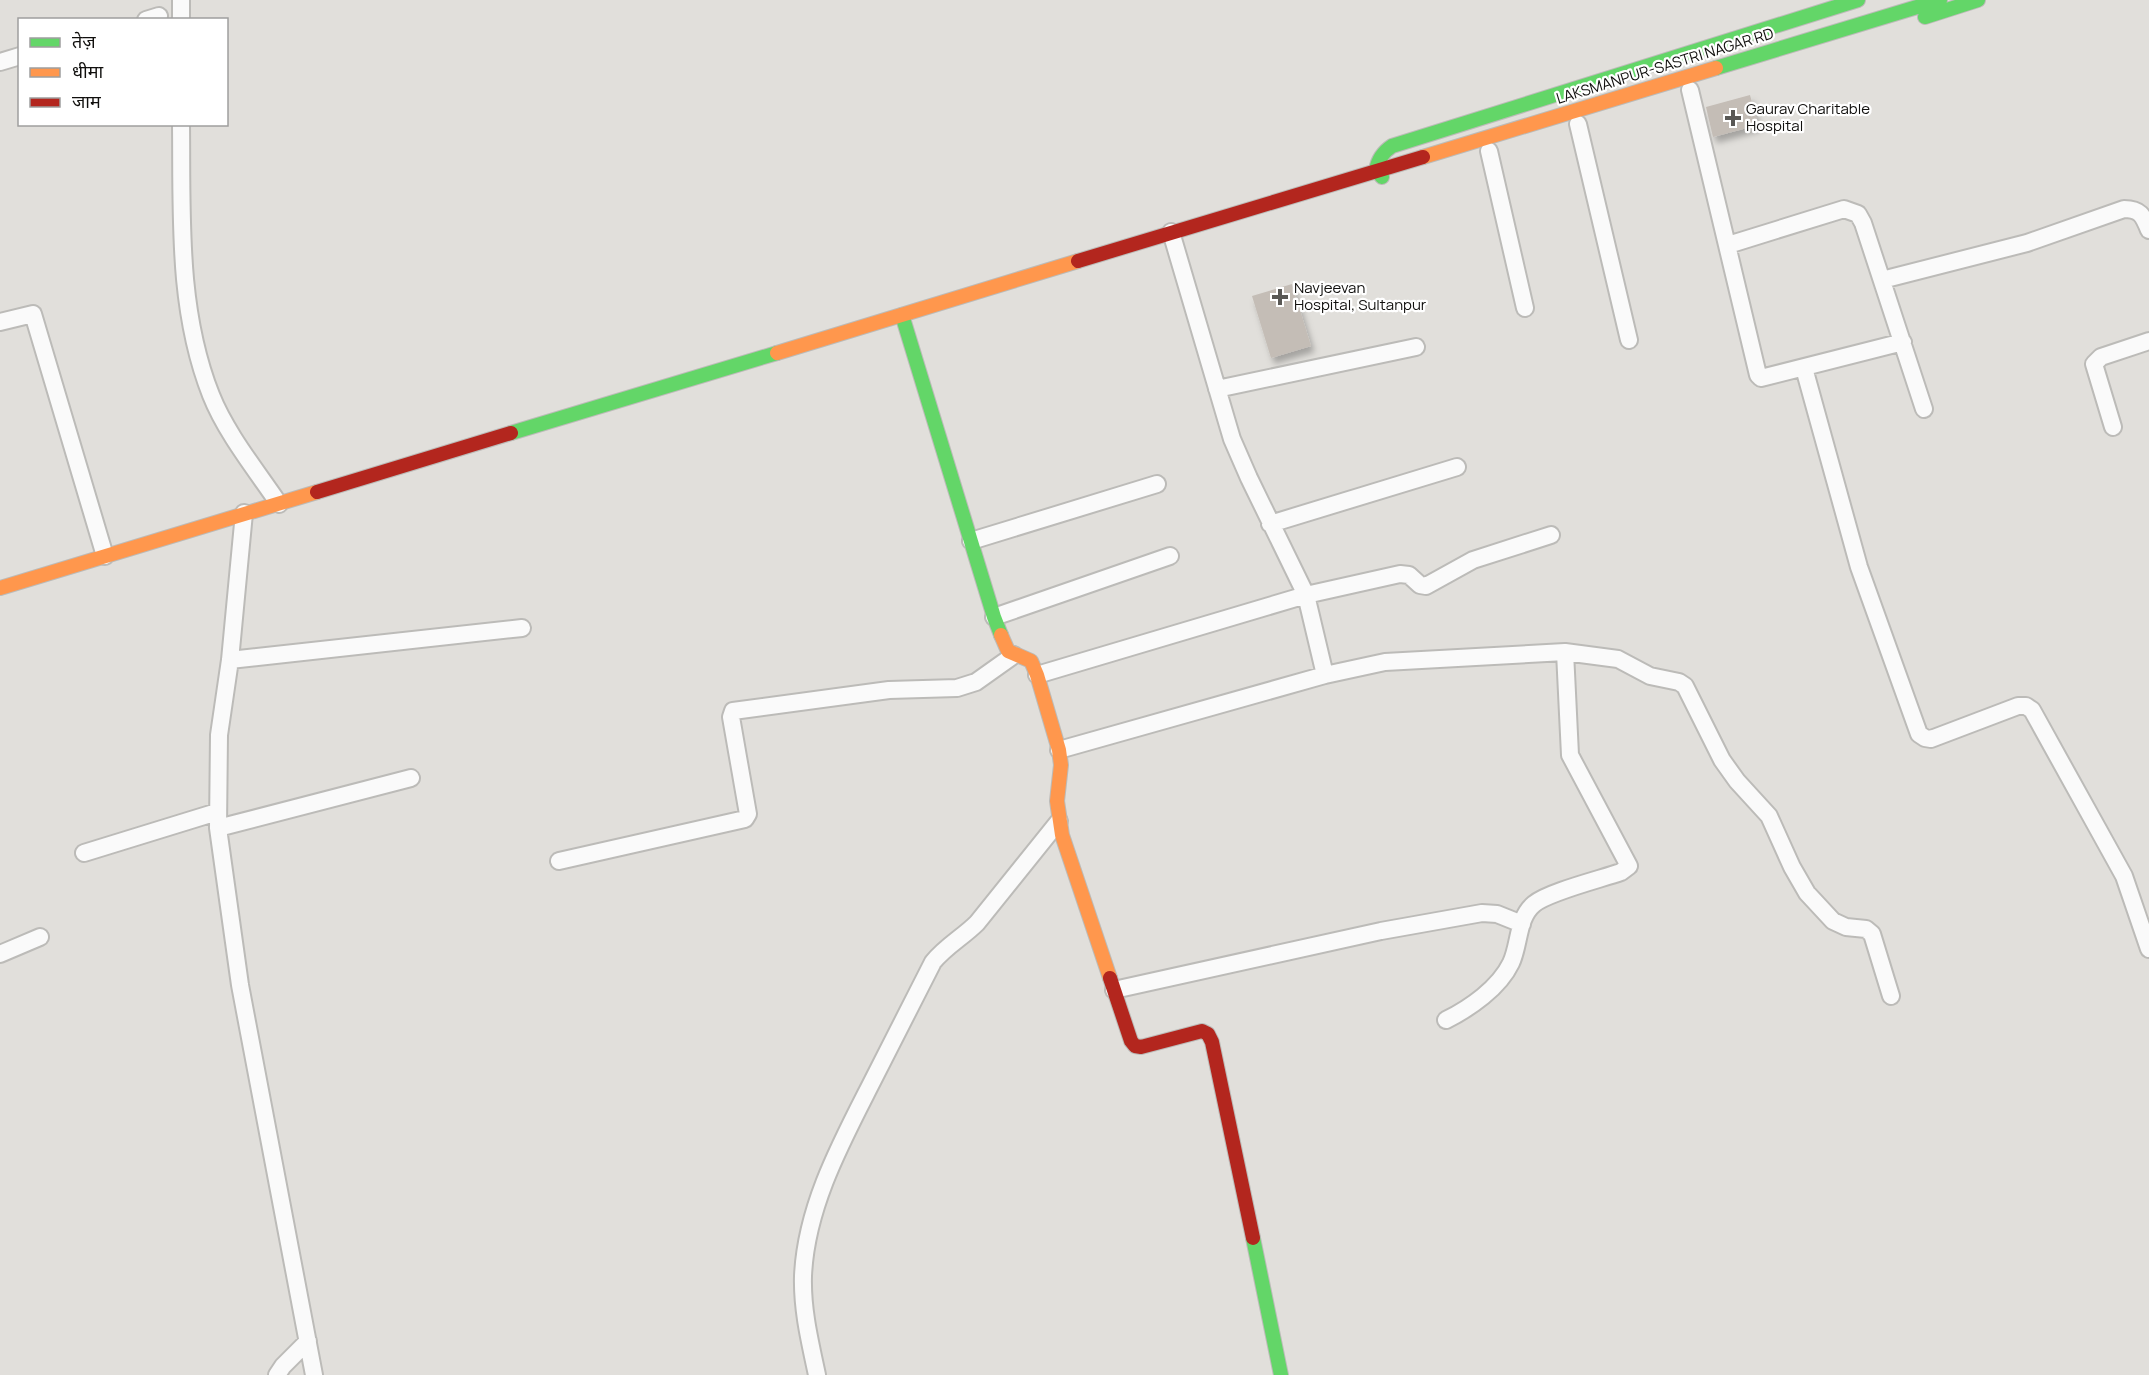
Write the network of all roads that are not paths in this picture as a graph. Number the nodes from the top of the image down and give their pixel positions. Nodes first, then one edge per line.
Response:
1 (181, 0) edge
2 (1858, 0) edge
3 (1940, 0) edge
4 (1978, 0) edge
5 (180, 18) edge
6 (18, 57) edge
7 (0, 62) edge
8 (1690, 90) junction
9 (1578, 124) junction
10 (181, 126) edge
11 (1489, 151) junction
12 (1376, 170) junction
13 (2149, 230) edge
14 (1171, 232) junction
15 (1728, 245) junction
16 (1882, 280) junction
17 (1525, 308) dead end
18 (902, 315) junction
19 (0, 322) edge
20 (1629, 340) dead end
21 (2149, 341) edge
22 (1903, 342) junction
23 (1416, 348) dead end
24 (1804, 368) junction
25 (1217, 389) junction
26 (1924, 409) dead end
27 (2113, 427) dead end
28 (1457, 467) dead end
29 (1157, 484) dead end
30 (279, 504) junction
31 (244, 513) junction
32 (1270, 524) junction
33 (1551, 534) dead end
34 (970, 541) junction
35 (105, 556) junction
36 (1170, 556) dead end
37 (0, 588) edge
38 (1306, 595) junction
39 (993, 617) junction
40 (522, 628) dead end
41 (1565, 652) junction
42 (1014, 655) junction
43 (230, 660) junction
44 (1037, 675) junction
45 (1325, 675) junction
46 (1059, 750) junction
47 (411, 778) dead end
48 (218, 820) junction
49 (1059, 821) junction
50 (84, 853) dead end
51 (559, 861) dead end
52 (1522, 924) junction
53 (40, 937) dead end
54 (2149, 949) edge
55 (0, 954) edge
56 (1114, 990) junction
57 (1891, 996) dead end
58 (1446, 1020) dead end
59 (308, 1341) junction
60 (277, 1375) edge
61 (314, 1375) edge
62 (817, 1375) edge
63 (1281, 1375) edge

1 - 5 street
2 - 12 street
3 - 12 street, LAKSMANPUR-SASTRI NAGAR RD
4 - 8 street
6 - 7 street
8 - 9 street
8 - 15 street
9 - 11 street
9 - 20 street
10 - 30 street
11 - 12 street
11 - 17 street
12 - 14 street, LAKSMANPUR-SASTRI NAGAR RD
13 - 16 street
14 - 18 street, LAKSMANPUR-SASTRI NAGAR RD
14 - 25 street
15 - 16 street
15 - 24 street
16 - 22 street
18 - 30 street, LAKSMANPUR-SASTRI NAGAR RD
18 - 34 street
19 - 35 street
21 - 27 street
22 - 24 street
22 - 26 street
23 - 25 street
24 - 54 street
25 - 32 street
28 - 32 street
29 - 34 street
30 - 31 street, LAKSMANPUR-SASTRI NAGAR RD
31 - 35 street, LAKSMANPUR-SASTRI NAGAR RD
31 - 43 street
32 - 38 street
33 - 38 street
34 - 39 street
35 - 37 street, LAKSMANPUR-SASTRI NAGAR RD
36 - 39 street
38 - 44 street
38 - 45 street
39 - 42 street
40 - 43 street
41 - 45 street
41 - 52 street
41 - 57 street
42 - 44 street
42 - 51 street
43 - 48 street
44 - 46 street
45 - 46 street
46 - 49 street
47 - 48 street
48 - 50 street
48 - 59 street
49 - 56 street
49 - 62 street
52 - 56 street
52 - 58 street
53 - 55 street
56 - 63 street
59 - 60 street
59 - 61 street

